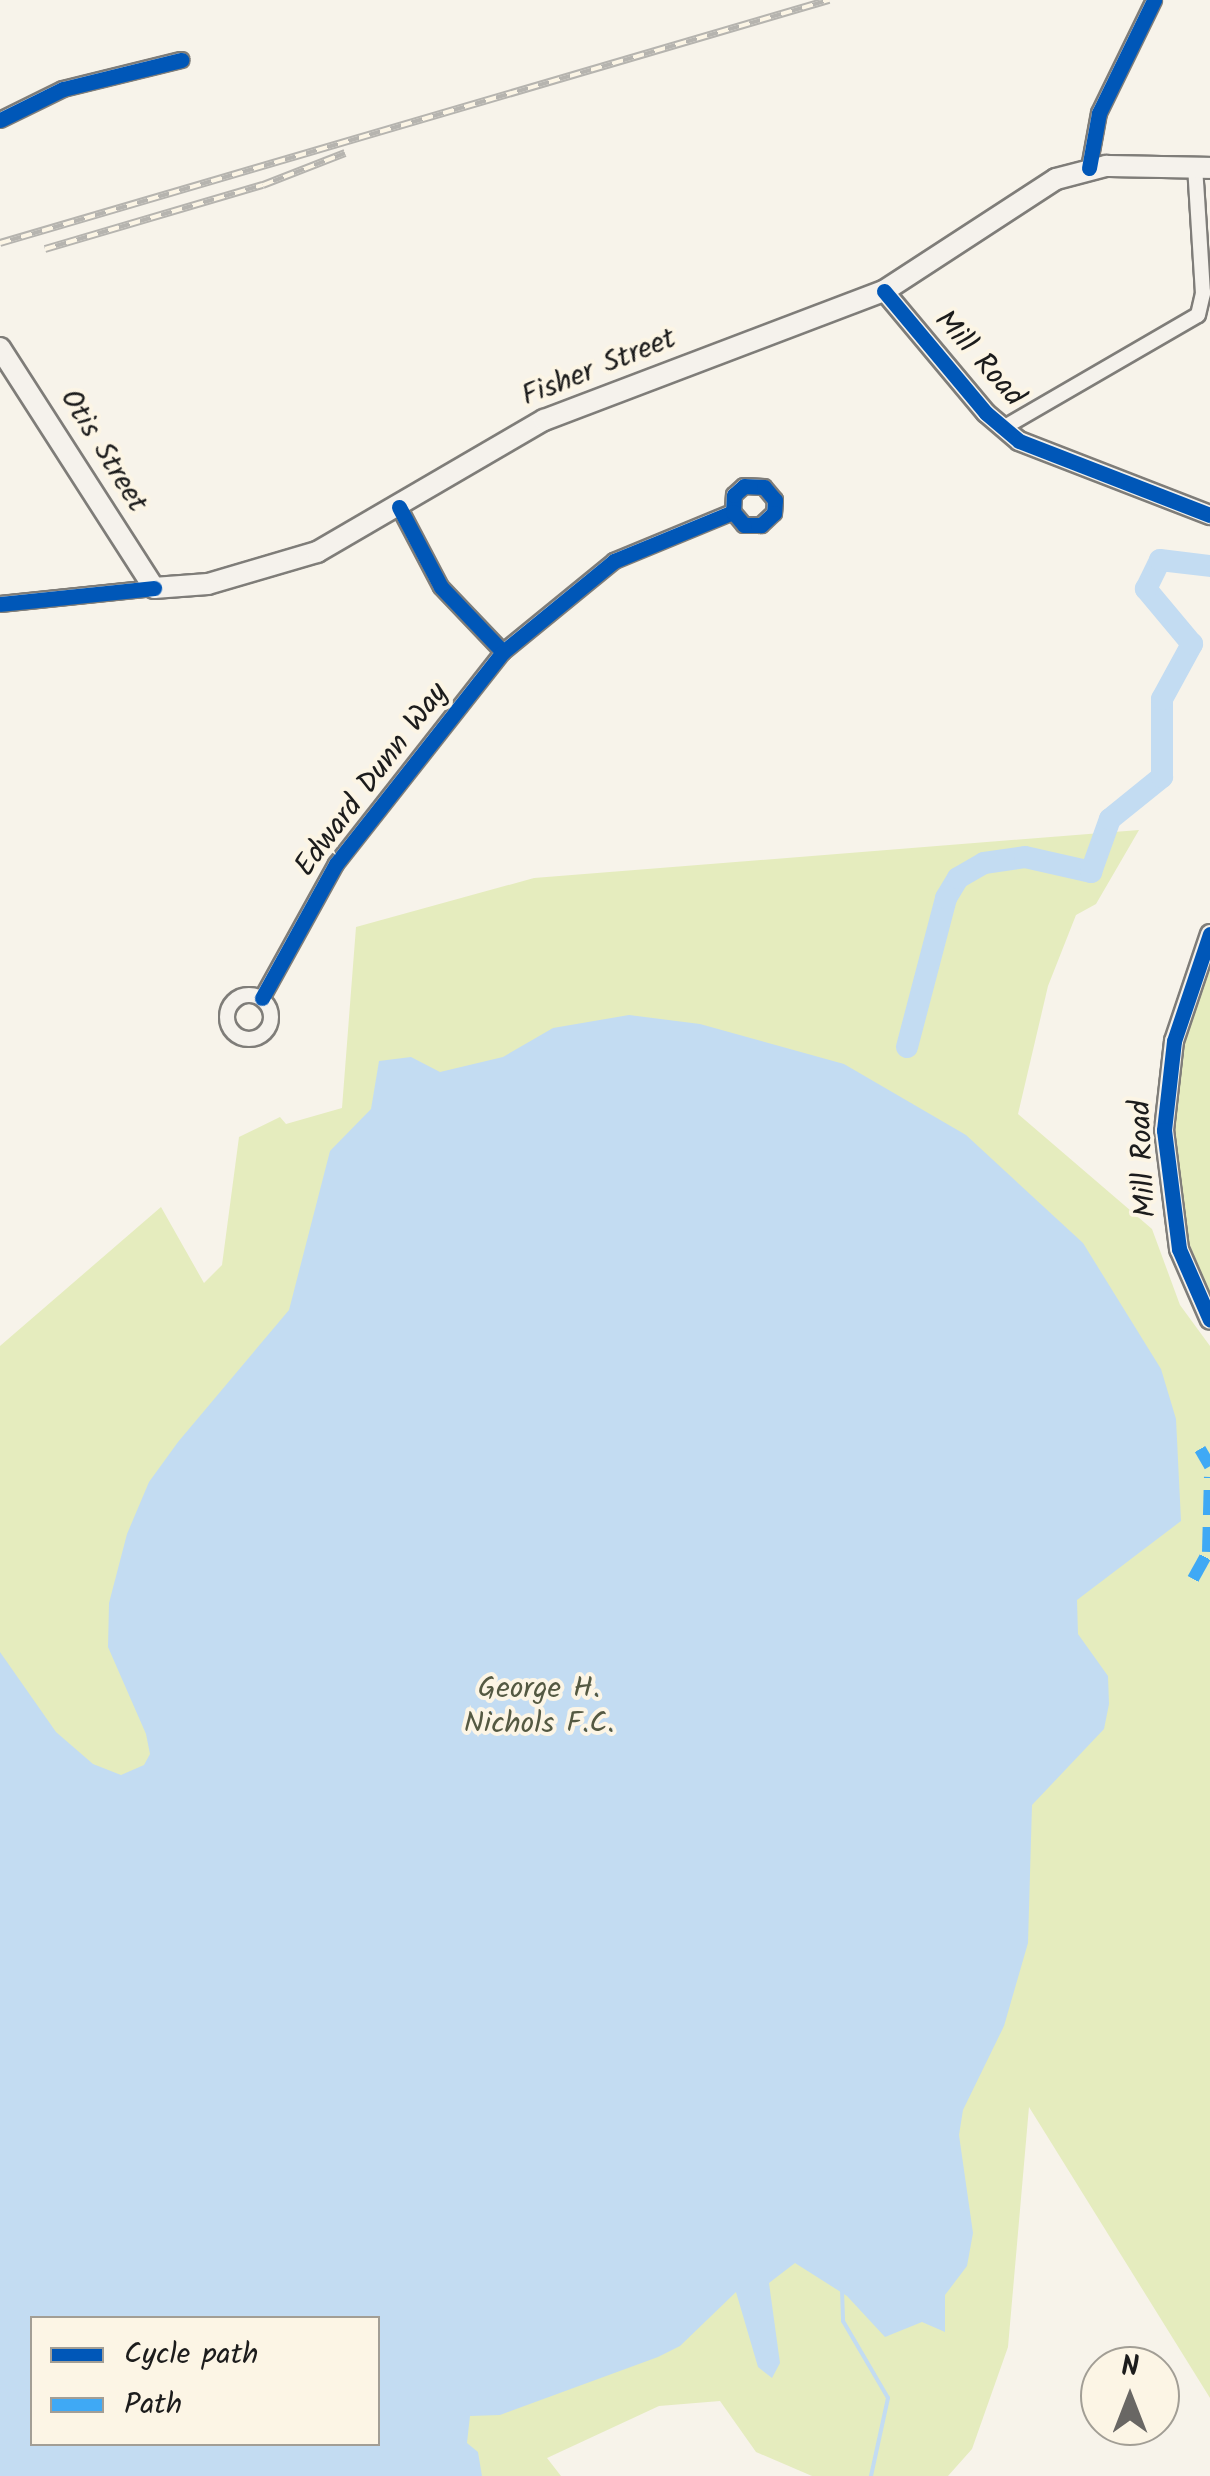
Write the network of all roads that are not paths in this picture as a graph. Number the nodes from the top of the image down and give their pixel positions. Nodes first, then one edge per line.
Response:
1 (1154, 0) edge
2 (180, 60) dead end
3 (0, 120) edge
4 (1089, 168) junction
5 (1203, 168) edge
6 (884, 291) junction
7 (0, 348) edge
8 (1003, 428) junction
9 (399, 507) junction
10 (733, 512) dead end
11 (1210, 515) edge
12 (154, 588) junction
13 (0, 604) edge
14 (504, 652) junction
15 (1210, 934) edge
16 (262, 998) dead end
17 (1210, 1320) edge

1 - 4 street
2 - 3 street
4 - 5 main road, Fisher Street
4 - 6 main road, Fisher Street
5 - 8 street
6 - 8 street, Mill Road
6 - 9 main road, Fisher Street
7 - 12 main road, Otis Street
8 - 11 street, Mill Road
9 - 12 main road, Fisher Street
9 - 14 street
10 - 14 street, Edward Dunn Way
12 - 13 street, Fisher Street
14 - 16 street, Edward Dunn Way
15 - 17 street, Mill Road

